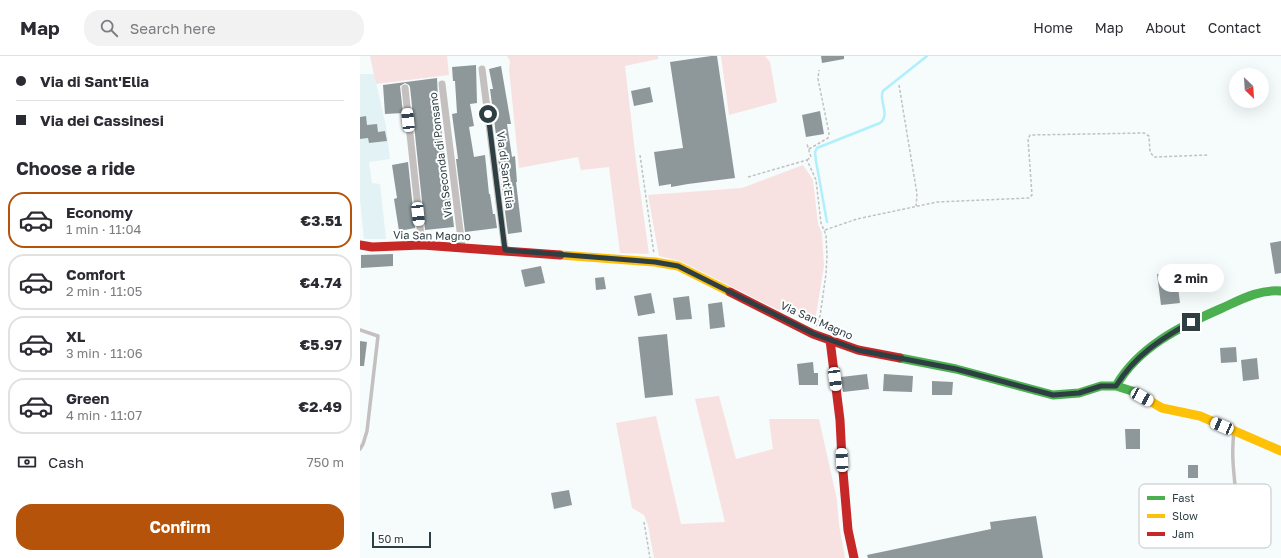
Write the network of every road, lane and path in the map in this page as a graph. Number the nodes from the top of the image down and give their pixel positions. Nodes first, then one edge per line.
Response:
1 (482, 69) dead end
2 (819, 70) dead end
3 (442, 84) dead end
4 (899, 85) dead end
5 (404, 88) dead end
6 (807, 144) dead end
7 (809, 149) junction
8 (640, 155) dead end
9 (1209, 155) dead end
10 (807, 160) junction
11 (748, 177) dead end
12 (916, 206) junction
13 (825, 230) junction
14 (360, 245) edge
15 (422, 245) junction
16 (462, 246) junction
17 (505, 250) junction
18 (655, 262) junction
19 (1281, 291) edge
20 (360, 330) edge
21 (814, 334) junction
22 (830, 340) junction
23 (1116, 386) junction
24 (1234, 431) junction
25 (360, 449) edge
26 (1281, 451) edge
27 (1235, 484) edge
28 (644, 522) dead end
29 (650, 558) edge
30 (854, 558) edge

1 - 17 street, Via di Sant'Elia
2 - 7 path
3 - 16 street, Via Seconda di Ponsano
4 - 12 path
5 - 15 street
6 - 7 path
7 - 10 path
8 - 18 path
9 - 12 path
10 - 11 path
10 - 13 path
12 - 13 path
13 - 21 path
14 - 15 street, Via San Magno
15 - 16 street, Via San Magno
16 - 17 street, Via San Magno
17 - 18 street, Via San Magno
18 - 21 street, Via San Magno
19 - 23 street
20 - 25 lane
21 - 22 street, Via San Magno
22 - 23 street, Via San Magno
22 - 30 street
23 - 24 street, Via San Magno
24 - 26 street, Via San Magno
24 - 27 lane
28 - 29 path

